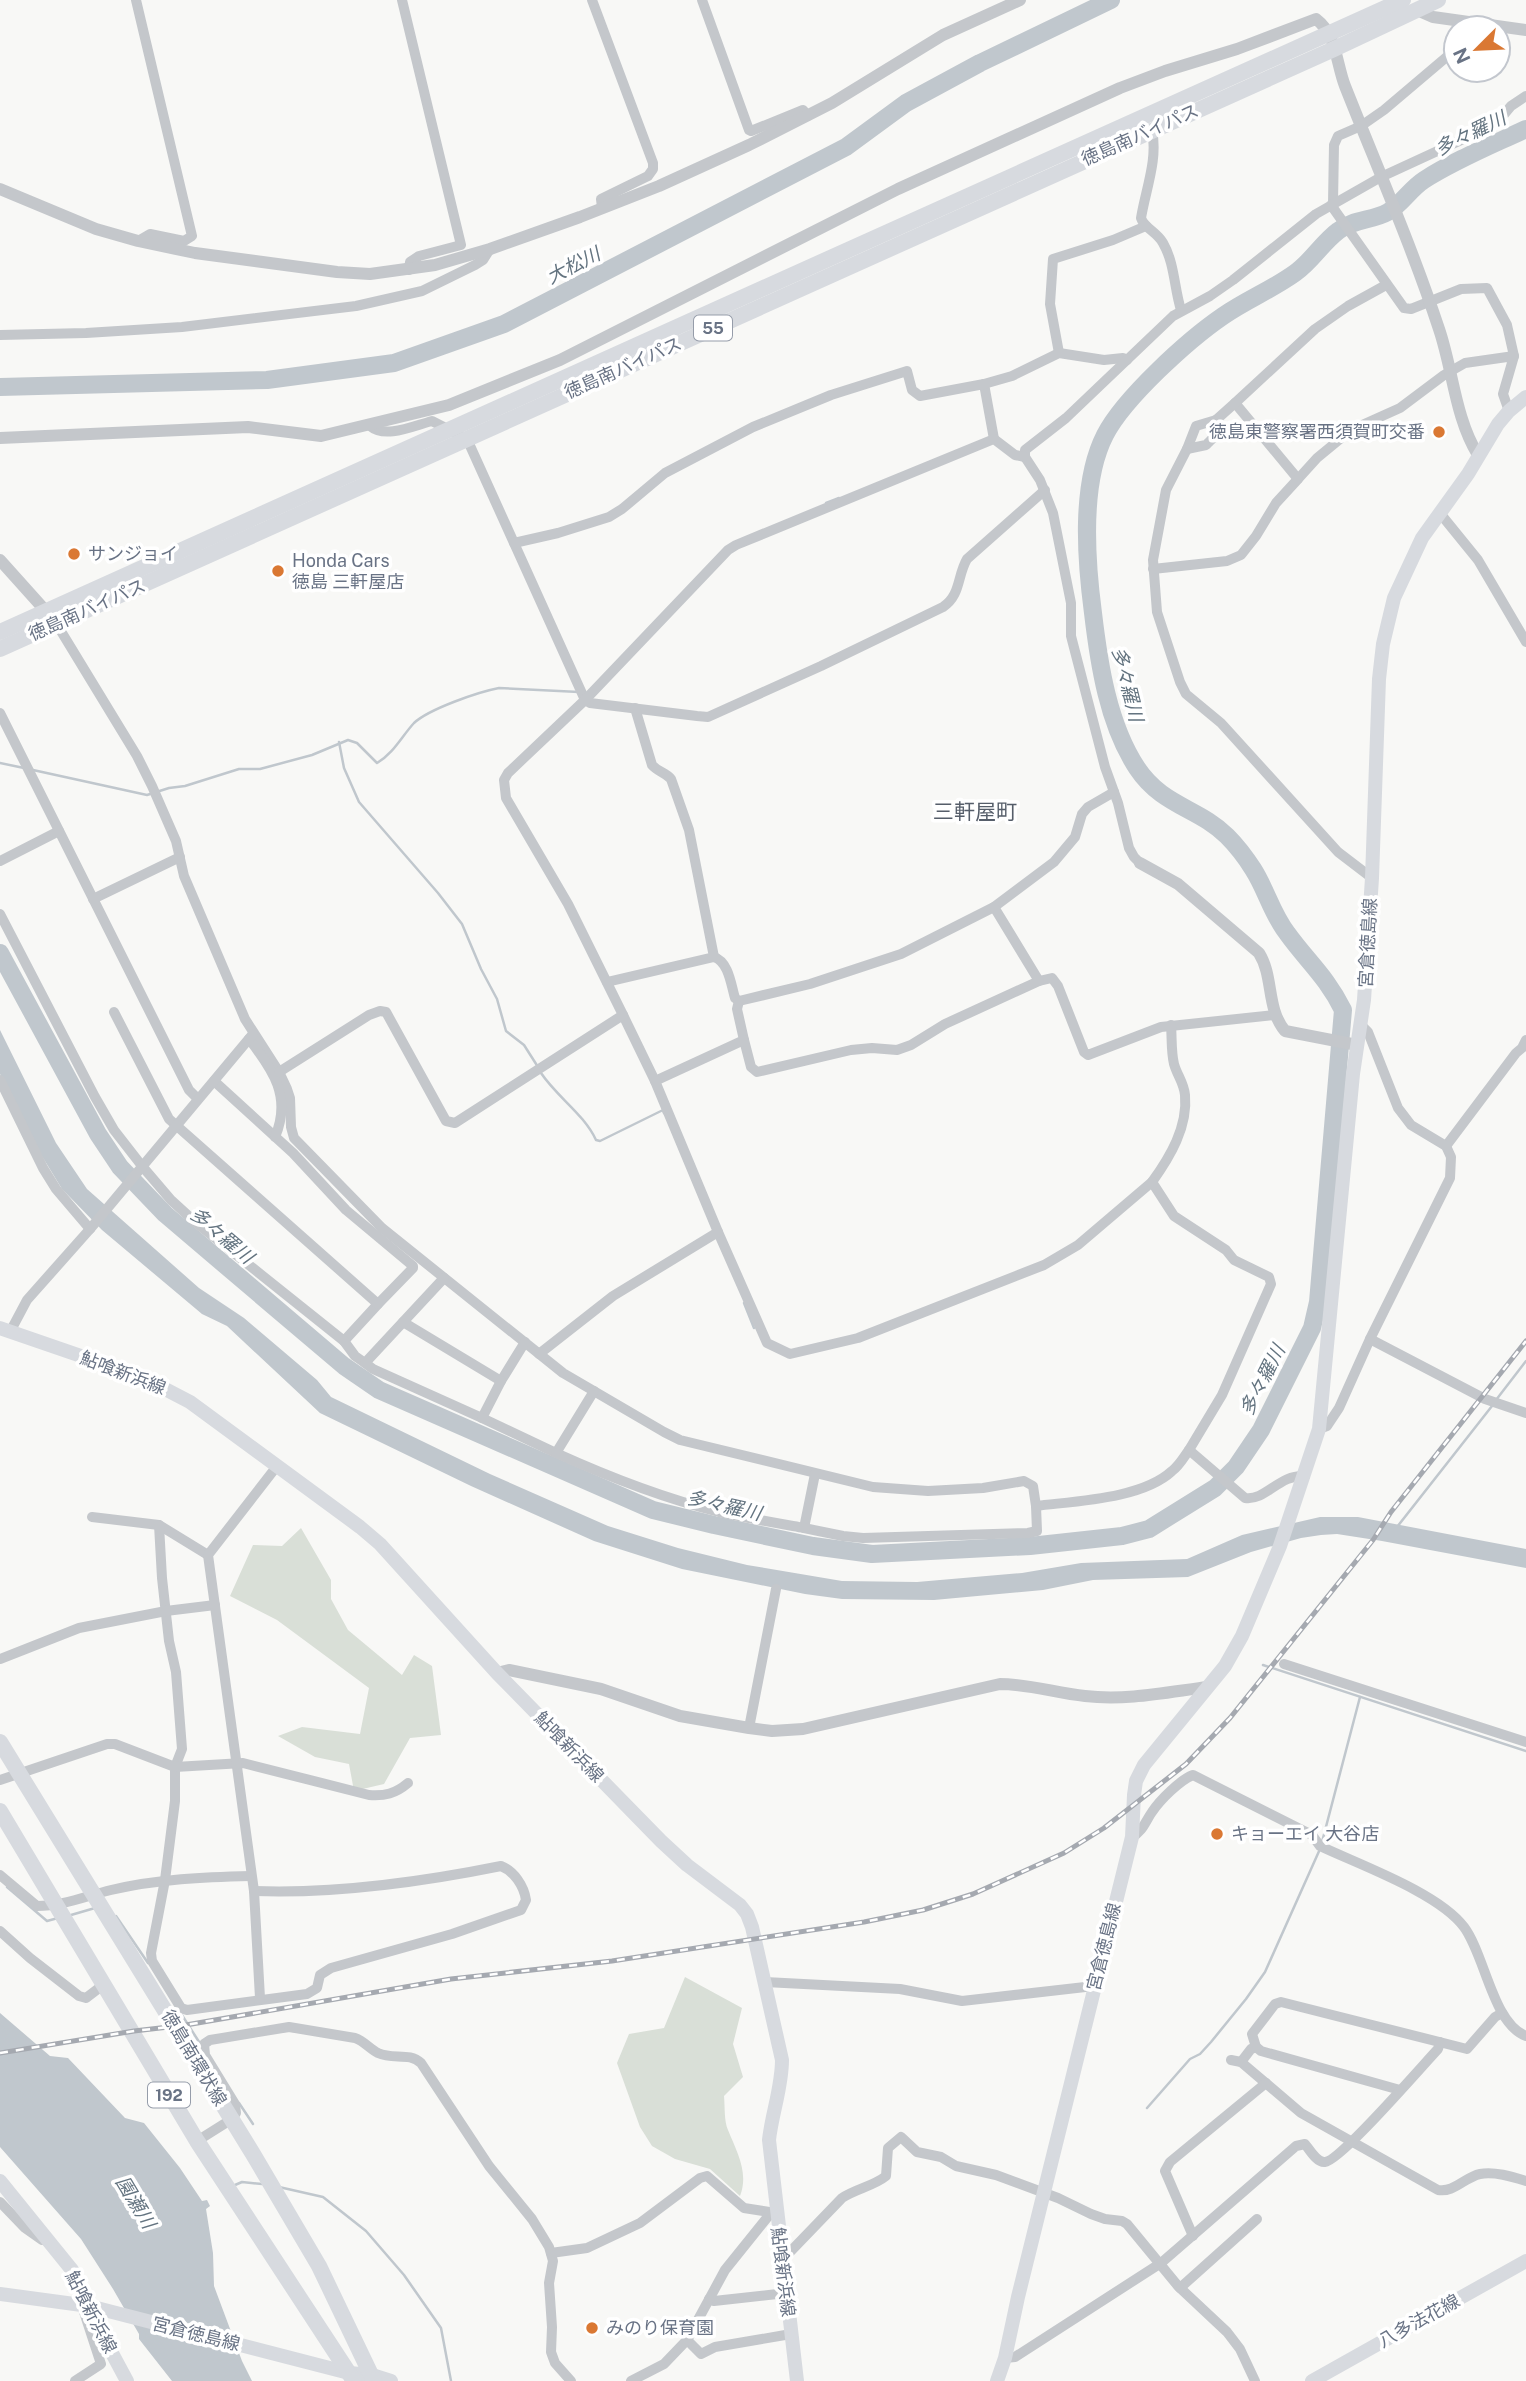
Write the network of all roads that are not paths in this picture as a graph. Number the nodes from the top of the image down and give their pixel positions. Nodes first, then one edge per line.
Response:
1 (136, 0) edge
2 (402, 0) edge
3 (592, 0) edge
4 (702, 0) edge
5 (1020, 0) edge
6 (1401, 1) edge
7 (1427, 5) edge
8 (1442, 19) edge
9 (1332, 42) junction
10 (1442, 61) edge
11 (1526, 96) edge
12 (808, 116) junction
13 (1361, 126) junction
14 (1152, 130) junction
15 (1381, 177) junction
16 (0, 189) edge
17 (1332, 204) junction
18 (602, 208) junction
19 (1146, 226) junction
20 (138, 241) junction
21 (490, 249) junction
22 (409, 270) junction
23 (1386, 285) junction
24 (1430, 302) junction
25 (1181, 310) junction
26 (0, 335) edge
27 (1059, 353) junction
28 (1514, 356) junction
29 (1127, 360) junction
30 (1452, 371) junction
31 (984, 384) junction
32 (1526, 397) edge
33 (1235, 403) junction
34 (1509, 411) junction
35 (1216, 420) junction
36 (370, 426) junction
37 (449, 431) junction
38 (0, 438) edge
39 (467, 439) junction
40 (994, 439) junction
41 (1187, 449) junction
42 (1478, 455) junction
43 (1025, 457) junction
44 (1298, 479) junction
45 (1045, 490) junction
46 (1439, 512) junction
47 (514, 543) junction
48 (0, 560) edge
49 (1153, 569) junction
50 (52, 617) junction
51 (0, 632) edge
52 (1526, 642) edge
53 (0, 649) edge
54 (585, 700) junction
55 (635, 708) junction
56 (0, 713) edge
57 (1114, 792) junction
58 (59, 831) junction
59 (180, 857) junction
60 (0, 861) edge
61 (1140, 863) joint
62 (1372, 878) junction
63 (93, 899) junction
64 (993, 906) junction
65 (0, 914) edge
66 (714, 957) junction
67 (1039, 981) junction
68 (607, 982) junction
69 (739, 1002) junction
70 (114, 1012) dead end
71 (623, 1015) junction
72 (1275, 1015) junction
73 (1171, 1025) junction
74 (1361, 1025) junction
75 (251, 1037) junction
76 (744, 1040) junction
77 (1526, 1040) edge
78 (1354, 1045) junction
79 (279, 1072) junction
80 (0, 1080) edge
81 (214, 1081) junction
82 (655, 1081) junction
83 (198, 1099) junction
84 (177, 1126) junction
85 (275, 1137) junction
86 (1446, 1146) junction
87 (140, 1168) junction
88 (1152, 1182) junction
89 (92, 1227) junction
90 (718, 1232) junction
91 (444, 1278) junction
92 (378, 1304) junction
93 (403, 1322) junction
94 (5, 1330) edge
95 (1370, 1339) junction
96 (344, 1341) junction
97 (525, 1342) junction
98 (539, 1354) junction
99 (365, 1363) junction
100 (501, 1381) junction
101 (594, 1391) junction
102 (1526, 1413) edge
103 (482, 1418) junction
104 (1319, 1429) junction
105 (1189, 1450) junction
106 (556, 1453) junction
107 (277, 1466) junction
108 (815, 1474) junction
109 (1305, 1476) junction
110 (1036, 1506) junction
111 (92, 1517) dead end
112 (159, 1525) junction
113 (804, 1528) junction
114 (208, 1555) junction
115 (776, 1589) dead end
116 (215, 1605) junction
117 (166, 1611) junction
118 (0, 1659) edge
119 (1284, 1664) dead end
120 (497, 1673) junction
121 (1208, 1687) junction
122 (749, 1728) junction
123 (0, 1742) edge
124 (1526, 1742) edge
125 (238, 1764) junction
126 (175, 1767) junction
127 (20, 1774) junction
128 (0, 1780) edge
129 (408, 1783) dead end
130 (0, 1811) edge
131 (1132, 1837) junction
132 (0, 1875) edge
133 (251, 1876) junction
134 (165, 1880) junction
135 (254, 1891) junction
136 (95, 1895) junction
137 (56, 1906) junction
138 (0, 1931) edge
139 (765, 1982) junction
140 (103, 1985) junction
141 (1094, 1986) junction
142 (260, 1998) junction
143 (1502, 2013) junction
144 (1526, 2036) edge
145 (1440, 2042) junction
146 (1256, 2047) junction
147 (1266, 2083) junction
148 (1400, 2090) junction
149 (232, 2119) junction
150 (197, 2141) junction
151 (1351, 2142) junction
152 (0, 2181) edge
153 (1526, 2182) edge
154 (1045, 2192) junction
155 (0, 2202) edge
156 (773, 2214) junction
157 (1257, 2219) dead end
158 (1193, 2236) junction
159 (55, 2248) junction
160 (551, 2253) junction
161 (782, 2256) junction
162 (1526, 2261) edge
163 (1161, 2263) junction
164 (1180, 2288) junction
165 (786, 2293) junction
166 (0, 2294) edge
167 (709, 2299) junction
168 (90, 2307) junction
169 (791, 2334) junction
170 (687, 2340) junction
171 (1005, 2358) junction
172 (351, 2377) edge
173 (373, 2378) edge
174 (124, 2379) edge
175 (999, 2380) edge
176 (75, 2381) edge
177 (391, 2381) edge
178 (571, 2381) edge
179 (631, 2381) edge
180 (797, 2381) edge
181 (1255, 2381) edge
182 (1312, 2381) edge

1 - 20 street
2 - 22 street
3 - 18 street
4 - 12 street
5 - 12 street
6 - 9 highway, 徳島南バイパス / 55
7 - 8 street
7 - 9 highway, 徳島南バイパス / 55
9 - 13 street
9 - 14 highway, 徳島南バイパス / 55
9 - 36 street
9 - 37 highway, 徳島南バイパス / 55
10 - 13 street
11 - 15 street
12 - 18 street
13 - 15 street
13 - 17 street
14 - 19 street
14 - 39 highway, 徳島南バイパス / 55
15 - 17 street
15 - 24 street
16 - 20 street
17 - 23 street
17 - 25 street
18 - 21 street
19 - 25 street
19 - 27 street
20 - 22 street
21 - 22 street
21 - 26 street
23 - 24 street
23 - 33 street
24 - 28 street
24 - 30 street
25 - 29 street
27 - 29 street
27 - 31 street
28 - 30 street
28 - 34 street
29 - 43 street
30 - 42 street
30 - 44 street
31 - 40 street
31 - 47 street
32 - 34 main road, 宮倉徳島線
33 - 35 street
33 - 44 street
34 - 42 main road, 宮倉徳島線
35 - 41 street
35 - 41 street
36 - 37 street
36 - 38 street
37 - 39 street
37 - 50 highway, 徳島南バイパス / 55
39 - 47 street
39 - 50 highway, 徳島南バイパス / 55
40 - 43 street
40 - 54 street
41 - 49 street
42 - 46 main road, 宮倉徳島線
43 - 45 street
44 - 49 street
45 - 55 street
45 - 57 street
46 - 52 street
46 - 62 main road, 宮倉徳島線
47 - 54 street
48 - 50 street
49 - 62 street
50 - 51 highway, 徳島南バイパス / 55
50 - 53 highway, 徳島南バイパス / 55
50 - 59 street
54 - 55 street
54 - 68 street
55 - 66 street
56 - 58 street
57 - 61 street
57 - 64 street
58 - 60 street
58 - 63 street
59 - 63 street
59 - 75 street
61 - 72 street
62 - 74 main road, 宮倉徳島線
63 - 83 street
64 - 67 street
64 - 69 street
65 - 87 street
66 - 68 street
66 - 69 street
67 - 73 street
67 - 76 street
68 - 71 street
69 - 76 street
70 - 84 street
71 - 79 street
71 - 82 street
72 - 73 street
72 - 78 street
73 - 88 street
74 - 78 main road, 宮倉徳島線
74 - 86 street
75 - 79 street
75 - 81 street
75 - 85 street
76 - 82 street
77 - 86 street
78 - 104 main road, 宮倉徳島線
79 - 91 street
80 - 89 street
81 - 83 street
81 - 85 street
82 - 90 street
83 - 84 street
84 - 87 street
84 - 92 street
85 - 92 street
86 - 95 street
87 - 89 street
87 - 96 street
88 - 90 street
88 - 105 street
89 - 94 street
90 - 98 street
91 - 93 street
91 - 97 street
92 - 96 street
93 - 99 street
93 - 100 street
94 - 107 main road, 鮎喰新浜線
95 - 102 street
95 - 104 street
96 - 99 street
97 - 98 street
97 - 100 street
98 - 101 street
99 - 103 street
100 - 103 street
101 - 106 street
101 - 108 street
103 - 106 street
104 - 109 main road, 宮倉徳島線
105 - 109 street
105 - 110 street
106 - 113 street
107 - 114 street
107 - 120 main road, 鮎喰新浜線
108 - 110 street
108 - 113 street
109 - 121 main road, 宮倉徳島線
110 - 113 street
111 - 112 street
112 - 114 street
112 - 117 street
114 - 116 street
115 - 122 street
116 - 117 street
116 - 125 street
117 - 118 street
117 - 126 street
119 - 124 street
120 - 122 street
120 - 139 main road, 鮎喰新浜線
121 - 122 street
121 - 131 main road, 宮倉徳島線
123 - 127 highway, 徳島南環状線 / 192
125 - 126 street
125 - 129 street
125 - 133 street
126 - 127 street
126 - 134 street
127 - 128 street
127 - 136 highway, 徳島南環状線 / 192
130 - 137 highway, 192
131 - 141 main road, 宮倉徳島線
131 - 143 street
132 - 137 street
133 - 134 street
133 - 135 street
134 - 136 street
134 - 142 street
135 - 142 street
135 - 142 street
136 - 137 street
136 - 149 highway, 徳島南環状線 / 192
137 - 140 highway, 192
138 - 140 street
139 - 141 street
139 - 156 main road, 鮎喰新浜線
140 - 150 highway, 192
141 - 154 main road, 宮倉徳島線
143 - 144 street
143 - 145 street
145 - 146 street
145 - 148 street
146 - 147 street
146 - 148 street
147 - 151 street
147 - 158 street
148 - 151 street
149 - 150 street
149 - 160 street
149 - 173 highway, 徳島南環状線 / 192
150 - 172 highway, 192
151 - 153 street
151 - 158 street
152 - 159 main road, 鮎喰新浜線
154 - 161 street
154 - 163 street
154 - 171 main road, 宮倉徳島線
155 - 159 street
156 - 160 street
156 - 161 main road, 鮎喰新浜線
156 - 167 street
157 - 164 street
158 - 163 street
159 - 168 main road, 鮎喰新浜線
160 - 178 street
161 - 165 main road, 鮎喰新浜線
162 - 182 main road, 八多法花線
163 - 164 street
163 - 171 street
164 - 181 street
165 - 167 street
165 - 169 main road, 鮎喰新浜線
166 - 168 main road, 宮倉徳島線
167 - 170 street
168 - 172 main road, 宮倉徳島線
168 - 174 main road, 鮎喰新浜線
168 - 176 street
169 - 170 street
169 - 180 main road, 鮎喰新浜線
170 - 179 street
171 - 175 main road, 宮倉徳島線
172 - 173 main road, 宮倉徳島線
173 - 177 main road, 宮倉徳島線

